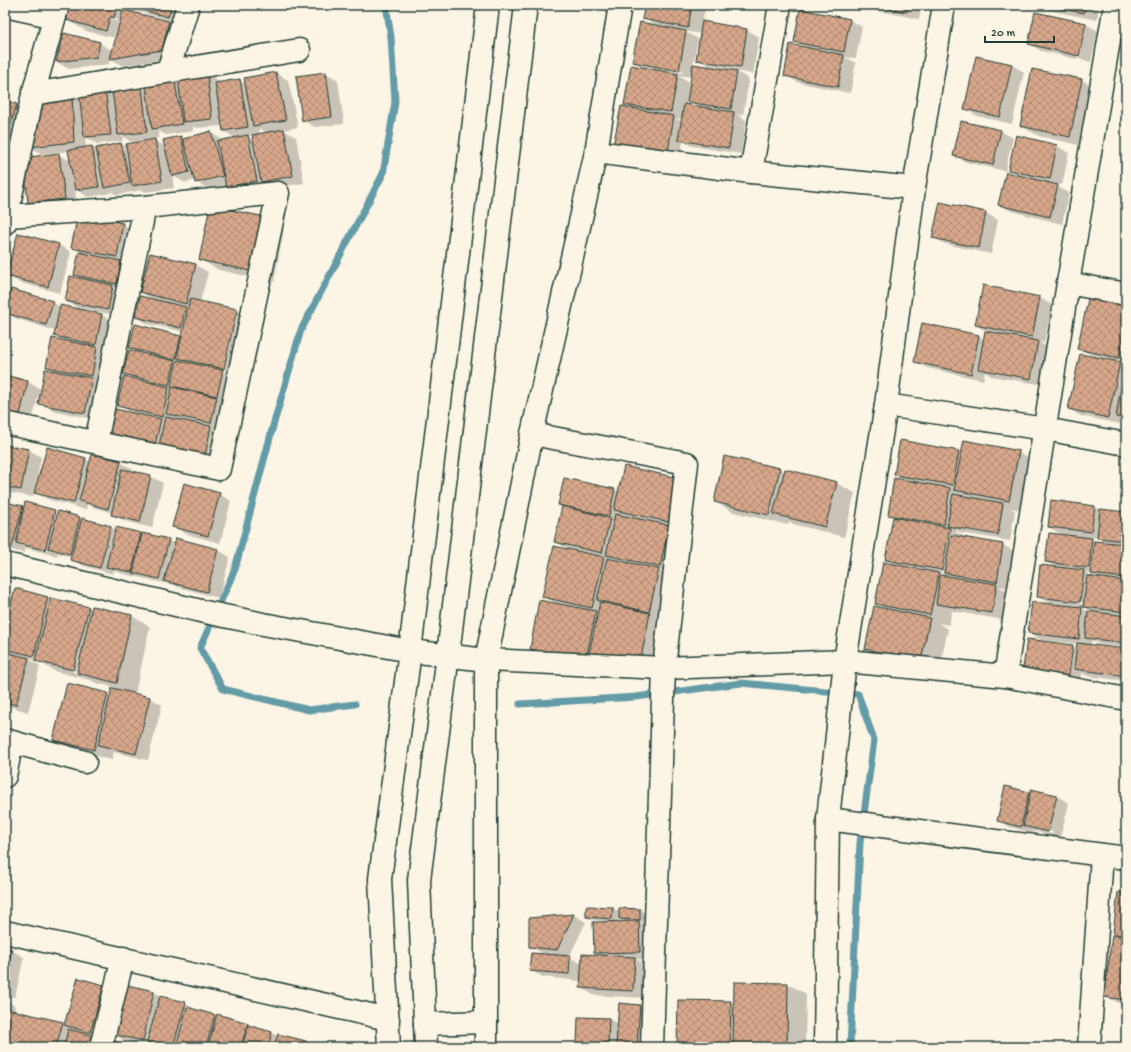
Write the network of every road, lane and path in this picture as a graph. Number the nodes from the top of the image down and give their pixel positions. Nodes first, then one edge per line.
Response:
1 (188, 5) edge
2 (488, 5) edge
3 (526, 5) edge
4 (620, 5) edge
5 (780, 5) edge
6 (944, 5) edge
7 (5, 6) edge
8 (1119, 6) edge
9 (56, 11) edge
10 (299, 50) dead end
11 (168, 71) junction
12 (32, 94) junction
13 (596, 152) junction
14 (751, 172) junction
15 (914, 188) junction
16 (145, 207) junction
17 (6, 220) edge
18 (1068, 283) junction
19 (1126, 294) edge
20 (886, 405) junction
21 (5, 423) edge
22 (1045, 429) junction
23 (532, 434) junction
24 (96, 442) junction
25 (1126, 444) edge
26 (5, 564) edge
27 (410, 651) junction
28 (448, 655) junction
29 (486, 660) junction
30 (845, 661) junction
31 (664, 668) junction
32 (1005, 676) junction
33 (1126, 699) edge
34 (9, 741) edge
35 (85, 762) dead end
36 (5, 776) edge
37 (828, 819) junction
38 (1102, 855) junction
39 (1126, 858) edge
40 (5, 932) edge
41 (123, 958) junction
42 (388, 1019) junction
43 (486, 1022) junction
44 (425, 1024) junction
45 (101, 1047) edge
46 (389, 1047) edge
47 (426, 1047) edge
48 (486, 1047) edge
49 (652, 1047) edge
50 (825, 1047) edge
51 (1089, 1047) edge

1 - 11 street
2 - 27 street
3 - 28 street
4 - 13 street
5 - 14 street
6 - 15 street
7 - 9 street
8 - 18 street
9 - 12 street
10 - 11 street
11 - 12 street
12 - 17 street
13 - 14 street
13 - 23 street
14 - 15 street
15 - 20 street
16 - 17 street
16 - 24 street
16 - 24 street
18 - 19 street
18 - 22 street
20 - 22 street
20 - 30 street
21 - 24 street
22 - 25 street
22 - 32 street
23 - 29 street
23 - 31 street
26 - 27 street
27 - 28 street
27 - 42 street
28 - 29 street
28 - 44 street
29 - 31 street
29 - 43 street
30 - 31 street
30 - 32 street
30 - 37 street
31 - 49 street
32 - 33 street
34 - 35 street
34 - 36 street
37 - 38 street
37 - 50 street
38 - 39 street
38 - 51 street
40 - 41 street
41 - 42 street
41 - 45 street
42 - 46 street
43 - 44 street
43 - 48 street
44 - 47 street

